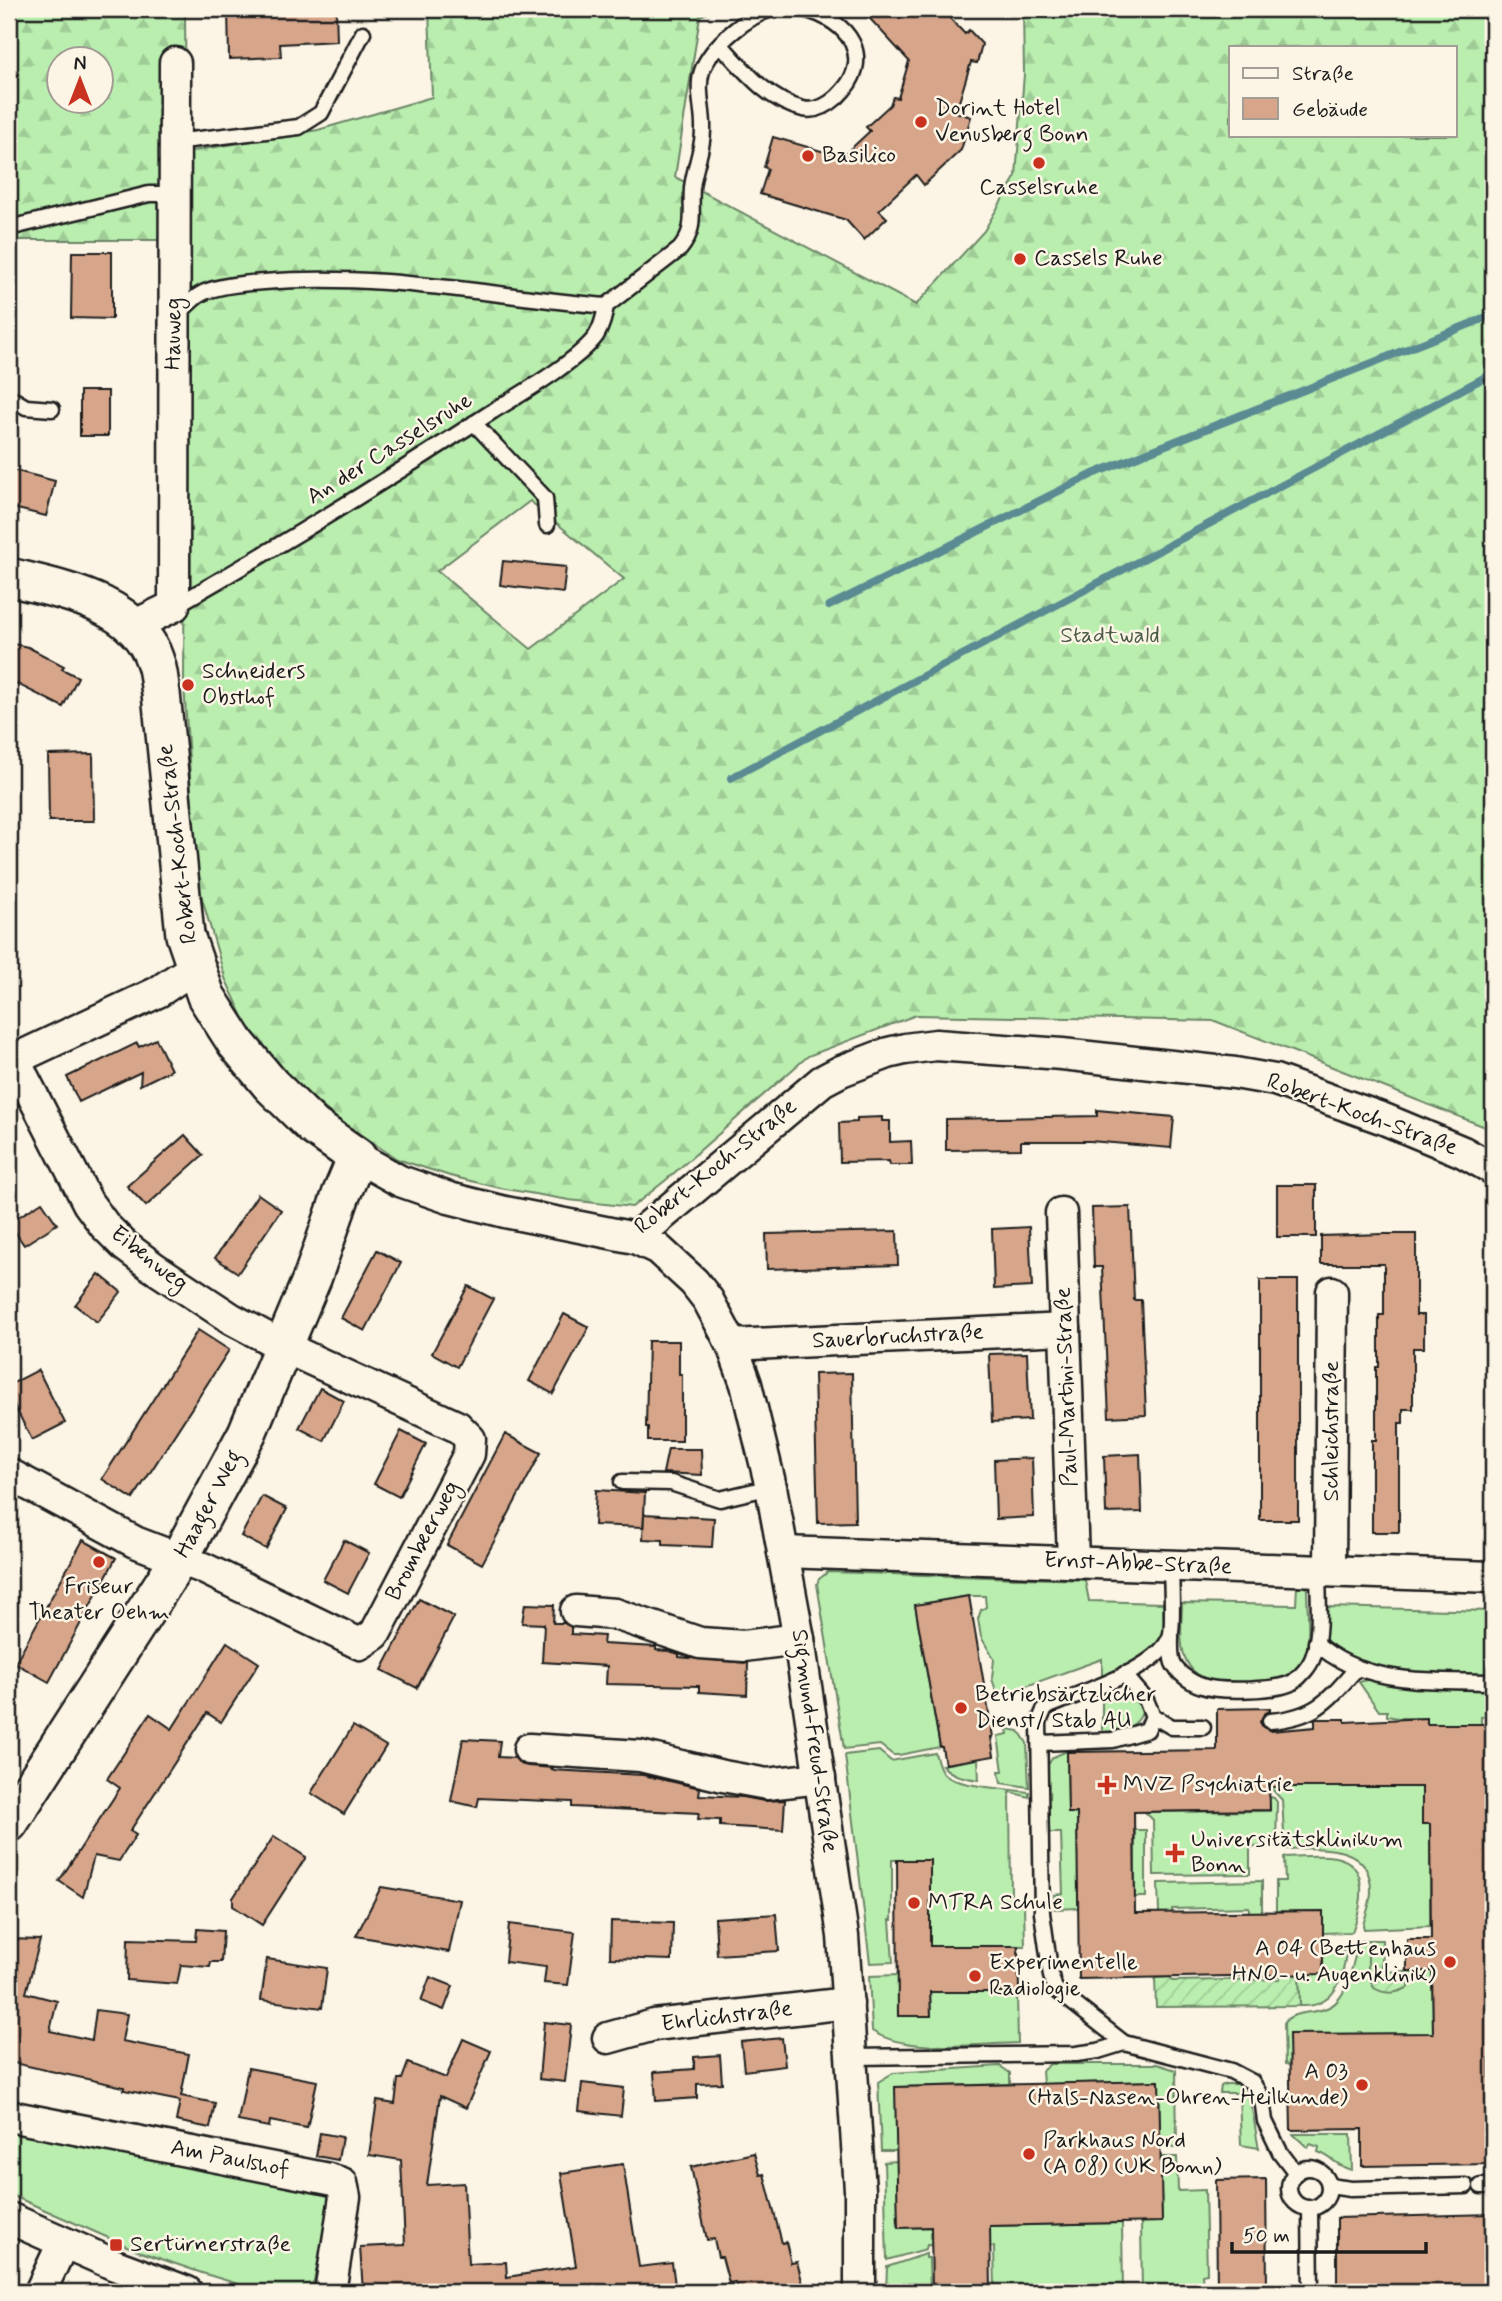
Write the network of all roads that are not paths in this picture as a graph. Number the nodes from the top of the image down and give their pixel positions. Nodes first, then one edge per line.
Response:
1 (773, 9) edge
2 (803, 9) edge
3 (363, 33) dead end
4 (720, 44) junction
5 (176, 62) dead end
6 (174, 142) junction
7 (174, 194) junction
8 (9, 228) edge
9 (606, 306) junction
10 (174, 318) junction
11 (9, 397) edge
12 (52, 409) dead end
13 (474, 423) junction
14 (547, 525) dead end
15 (9, 577) edge
16 (174, 606) junction
17 (133, 626) junction
18 (195, 967) junction
19 (11, 1061) edge
20 (356, 1157) junction
21 (1493, 1169) edge
22 (1061, 1213) dead end
23 (635, 1238) junction
24 (1332, 1292) dead end
25 (1065, 1329) junction
26 (732, 1345) junction
27 (284, 1347) junction
28 (9, 1474) edge
29 (622, 1482) dead end
30 (771, 1487) junction
31 (783, 1552) junction
32 (179, 1559) junction
33 (1073, 1561) junction
34 (1171, 1566) junction
35 (1324, 1570) junction
36 (1493, 1577) edge
37 (576, 1611) dead end
38 (1171, 1636) junction
39 (799, 1639) junction
40 (1316, 1643) junction
41 (1356, 1669) junction
42 (1124, 1674) junction
43 (1493, 1682) edge
44 (1153, 1716) junction
45 (1270, 1721) dead end
46 (1203, 1727) dead end
47 (1041, 1743) junction
48 (529, 1749) dead end
49 (820, 1778) junction
50 (9, 1823) edge
51 (848, 2003) junction
52 (608, 2038) dead end
53 (1124, 2043) junction
54 (852, 2057) junction
55 (9, 2116) edge
56 (1296, 2173) junction
57 (1329, 2186) junction
58 (1480, 2186) edge
59 (1310, 2208) junction
60 (9, 2218) edge
61 (63, 2243) junction
62 (40, 2292) edge
63 (187, 2292) edge
64 (330, 2292) edge
65 (860, 2292) edge
66 (1311, 2292) edge

1 - 4 lane
2 - 4 lane
3 - 6 lane
4 - 9 lane
5 - 6 street, Hauweg
6 - 7 street, Hauweg
7 - 8 lane
7 - 10 street, Hauweg
9 - 10 lane
9 - 13 lane, An der Casselsruhe
10 - 16 street, Hauweg
11 - 12 lane
13 - 14 lane
13 - 16 lane, An der Casselsruhe
15 - 17 street, Robert-Koch-Straße
16 - 17 street
17 - 18 street, Robert-Koch-Straße
18 - 19 street
18 - 20 street, Robert-Koch-Straße
19 - 27 street, Eibenweg
20 - 23 street, Robert-Koch-Straße
20 - 27 street, Haager Weg
21 - 23 street, Robert-Koch-Straße
22 - 25 street, Paul-Martini-Straße
23 - 26 street, Sigmund-Freud-Straße
24 - 35 street, Schleichstraße
25 - 26 street, Sauerbruchstraße
25 - 33 street, Paul-Martini-Straße
26 - 30 street, Sigmund-Freud-Straße
27 - 32 street, Haager Weg
27 - 32 street, Brombeerweg
28 - 32 street
29 - 30 lane
30 - 31 street, Sigmund-Freud-Straße
31 - 33 street, Ernst-Abbe-Straße
31 - 39 street, Sigmund-Freud-Straße
32 - 50 street, Haager Weg
33 - 34 street, Ernst-Abbe-Straße
34 - 35 street, Ernst-Abbe-Straße
34 - 38 lane
35 - 36 street, Ernst-Abbe-Straße
35 - 40 lane
37 - 39 street
38 - 40 lane
38 - 42 lane
39 - 49 street, Sigmund-Freud-Straße
40 - 41 lane
41 - 43 lane
41 - 45 lane
42 - 44 lane
42 - 47 lane
44 - 46 lane
44 - 47 lane
47 - 53 lane
48 - 49 street
49 - 51 street, Sigmund-Freud-Straße
51 - 52 street, Ehrlichstraße
51 - 54 street, Sigmund-Freud-Straße
53 - 54 lane
53 - 56 lane
54 - 65 street, Sigmund-Freud-Straße
55 - 64 street, Am Paulshof
56 - 57 lane
56 - 59 lane
57 - 58 lane
57 - 59 lane
59 - 66 lane
60 - 61 street
61 - 62 street
61 - 63 street

